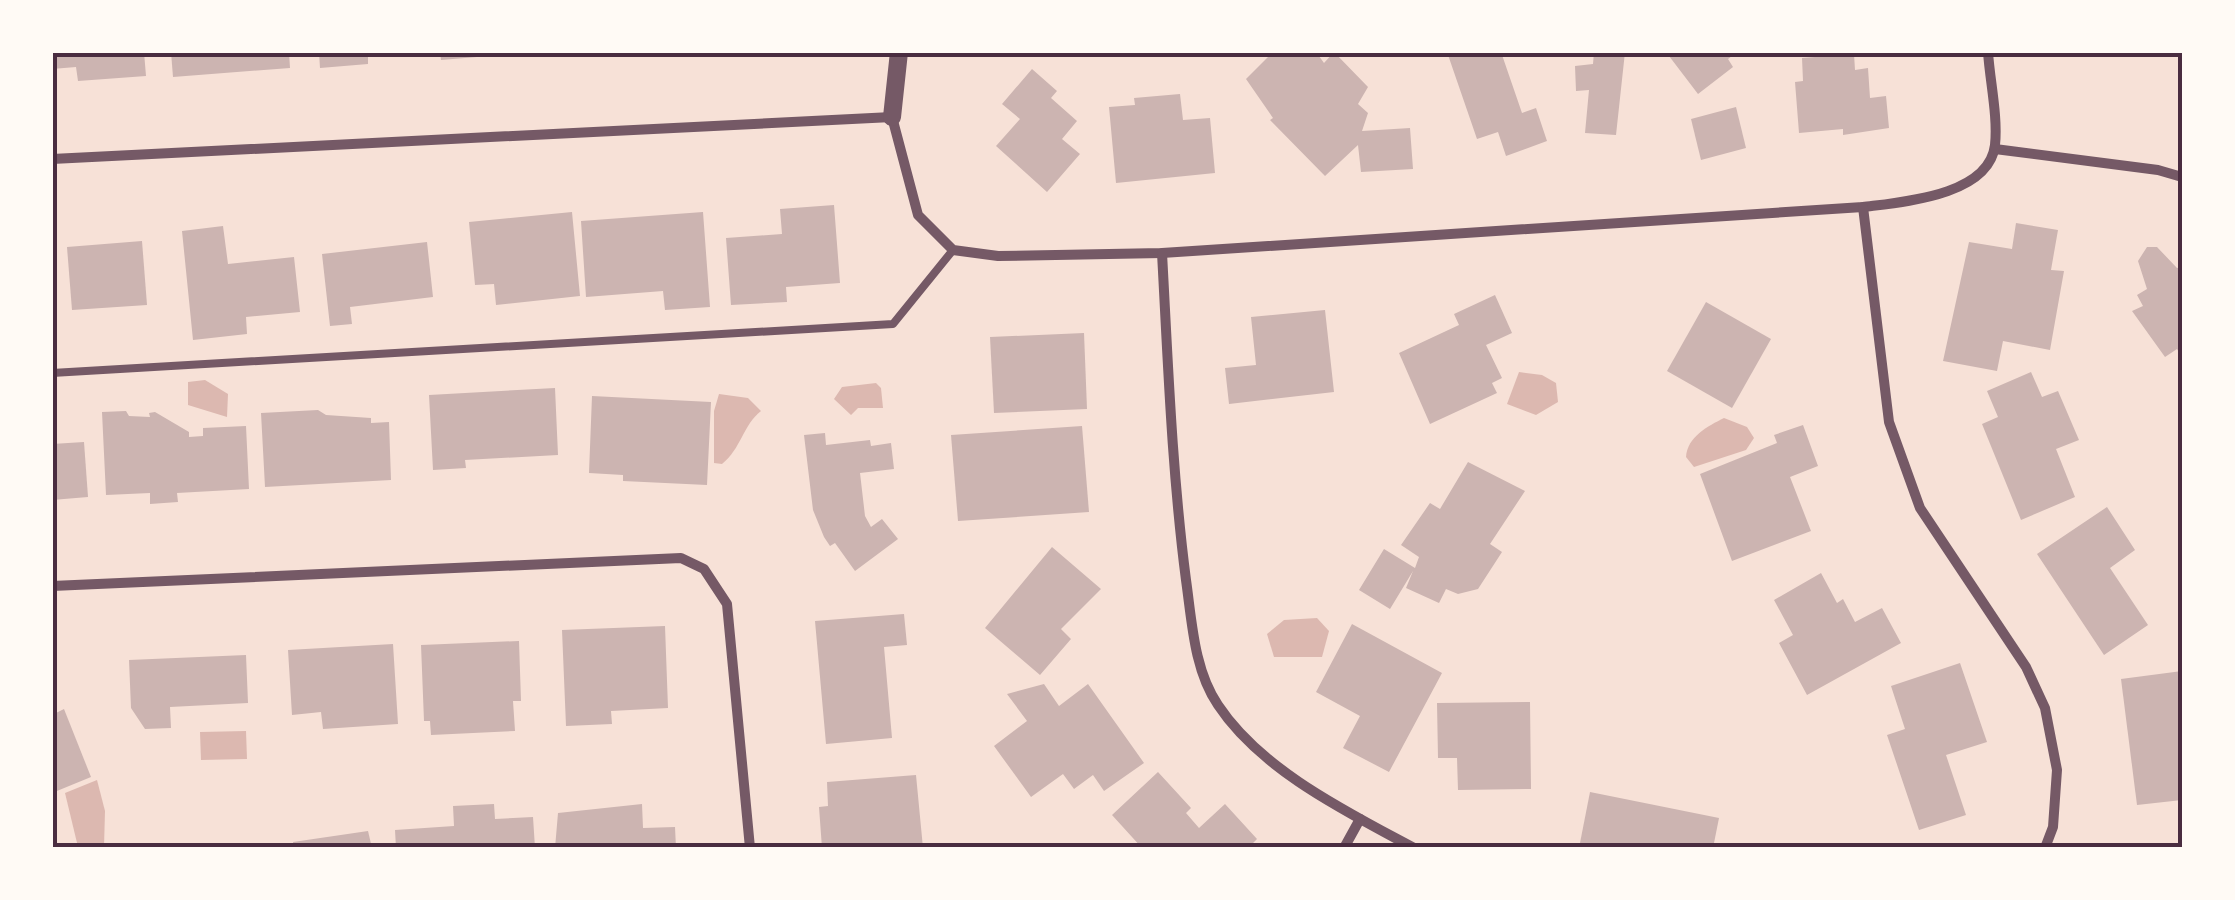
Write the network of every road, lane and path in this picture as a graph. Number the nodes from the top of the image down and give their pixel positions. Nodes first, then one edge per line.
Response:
1 (899, 52) edge
2 (1988, 52) edge
3 (892, 117) junction
4 (1995, 149) junction
5 (52, 159) edge
6 (2182, 177) edge
7 (1864, 208) junction
8 (953, 250) junction
9 (1162, 253) junction
10 (52, 373) edge
11 (52, 586) edge
12 (1360, 819) junction
13 (750, 848) edge
14 (1344, 848) edge
15 (1414, 848) edge
16 (2044, 848) edge

1 - 3 street
2 - 4 street
3 - 5 street
3 - 8 street
4 - 6 street
4 - 7 street
7 - 9 street
7 - 16 street
8 - 9 street
8 - 10 lane
9 - 12 street
11 - 13 street
12 - 14 street
12 - 15 street

